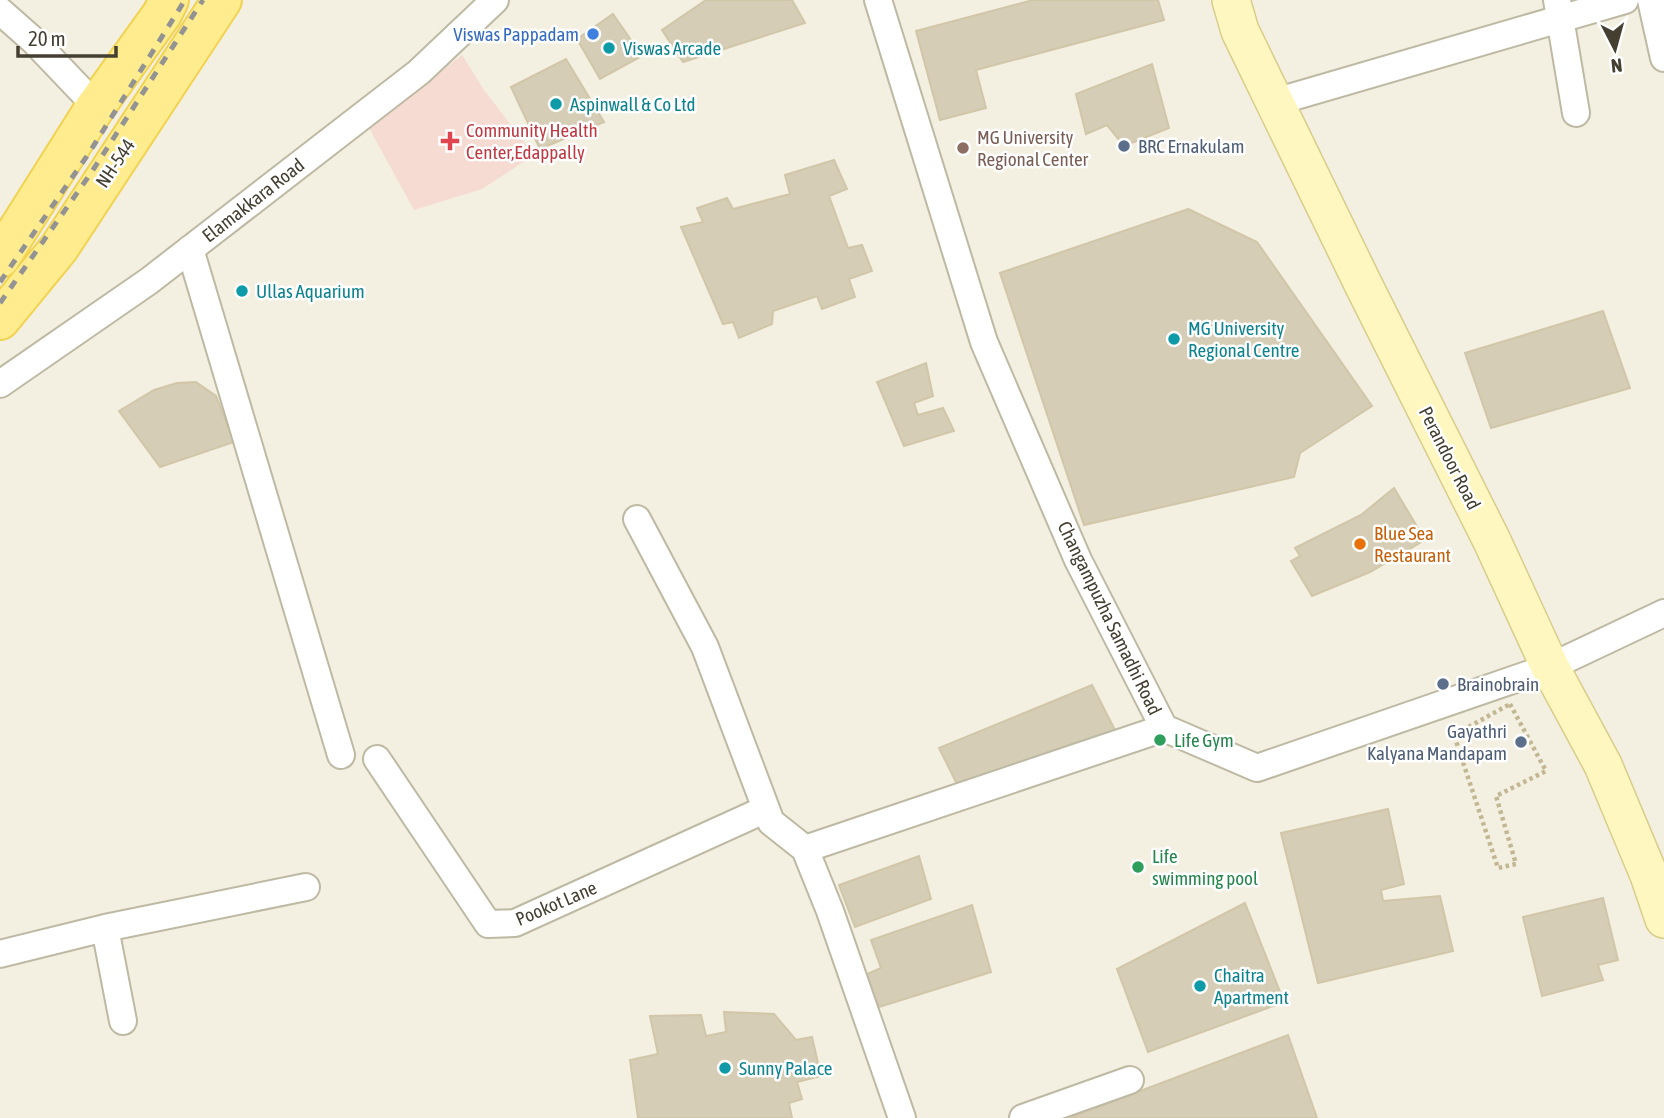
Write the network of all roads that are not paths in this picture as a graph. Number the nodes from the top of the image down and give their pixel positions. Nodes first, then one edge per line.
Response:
1 (169, 0) edge
2 (222, 0) edge
3 (495, 0) edge
4 (878, 0) edge
5 (1231, 0) edge
6 (1625, 0) edge
7 (1651, 0) edge
8 (1558, 9) edge
9 (0, 11) edge
10 (1664, 58) edge
11 (1275, 102) junction
12 (96, 106) junction
13 (1576, 113) dead end
14 (190, 249) junction
15 (0, 258) edge
16 (0, 320) edge
17 (0, 384) edge
18 (637, 519) dead end
19 (1664, 613) edge
20 (1550, 667) junction
21 (1164, 728) junction
22 (341, 755) dead end
23 (377, 759) dead end
24 (765, 808) junction
25 (806, 849) junction
26 (306, 887) dead end
27 (1664, 919) edge
28 (105, 928) junction
29 (0, 954) edge
30 (123, 1021) dead end
31 (1130, 1080) dead end
32 (902, 1118) edge
33 (1023, 1118) edge

1 - 12 main road
2 - 16 main road, NH-544
3 - 14 street, Elamakkara Road
4 - 21 street, Changampuzha Samadhi Road
5 - 11 main road, Perandoor Road
6 - 8 street
7 - 10 street
8 - 11 street
8 - 13 street
9 - 12 street
11 - 20 main road, Perandoor Road
12 - 15 main road
14 - 17 street, Elamakkara Road
14 - 22 street
18 - 24 street
19 - 20 street
20 - 21 street
20 - 27 main road, Perandoor Road
21 - 25 street, Changampuzha Samadhi Road
23 - 24 street, Pookot Lane
24 - 25 street
25 - 32 street
26 - 28 street
28 - 29 street
28 - 30 street
31 - 33 street

